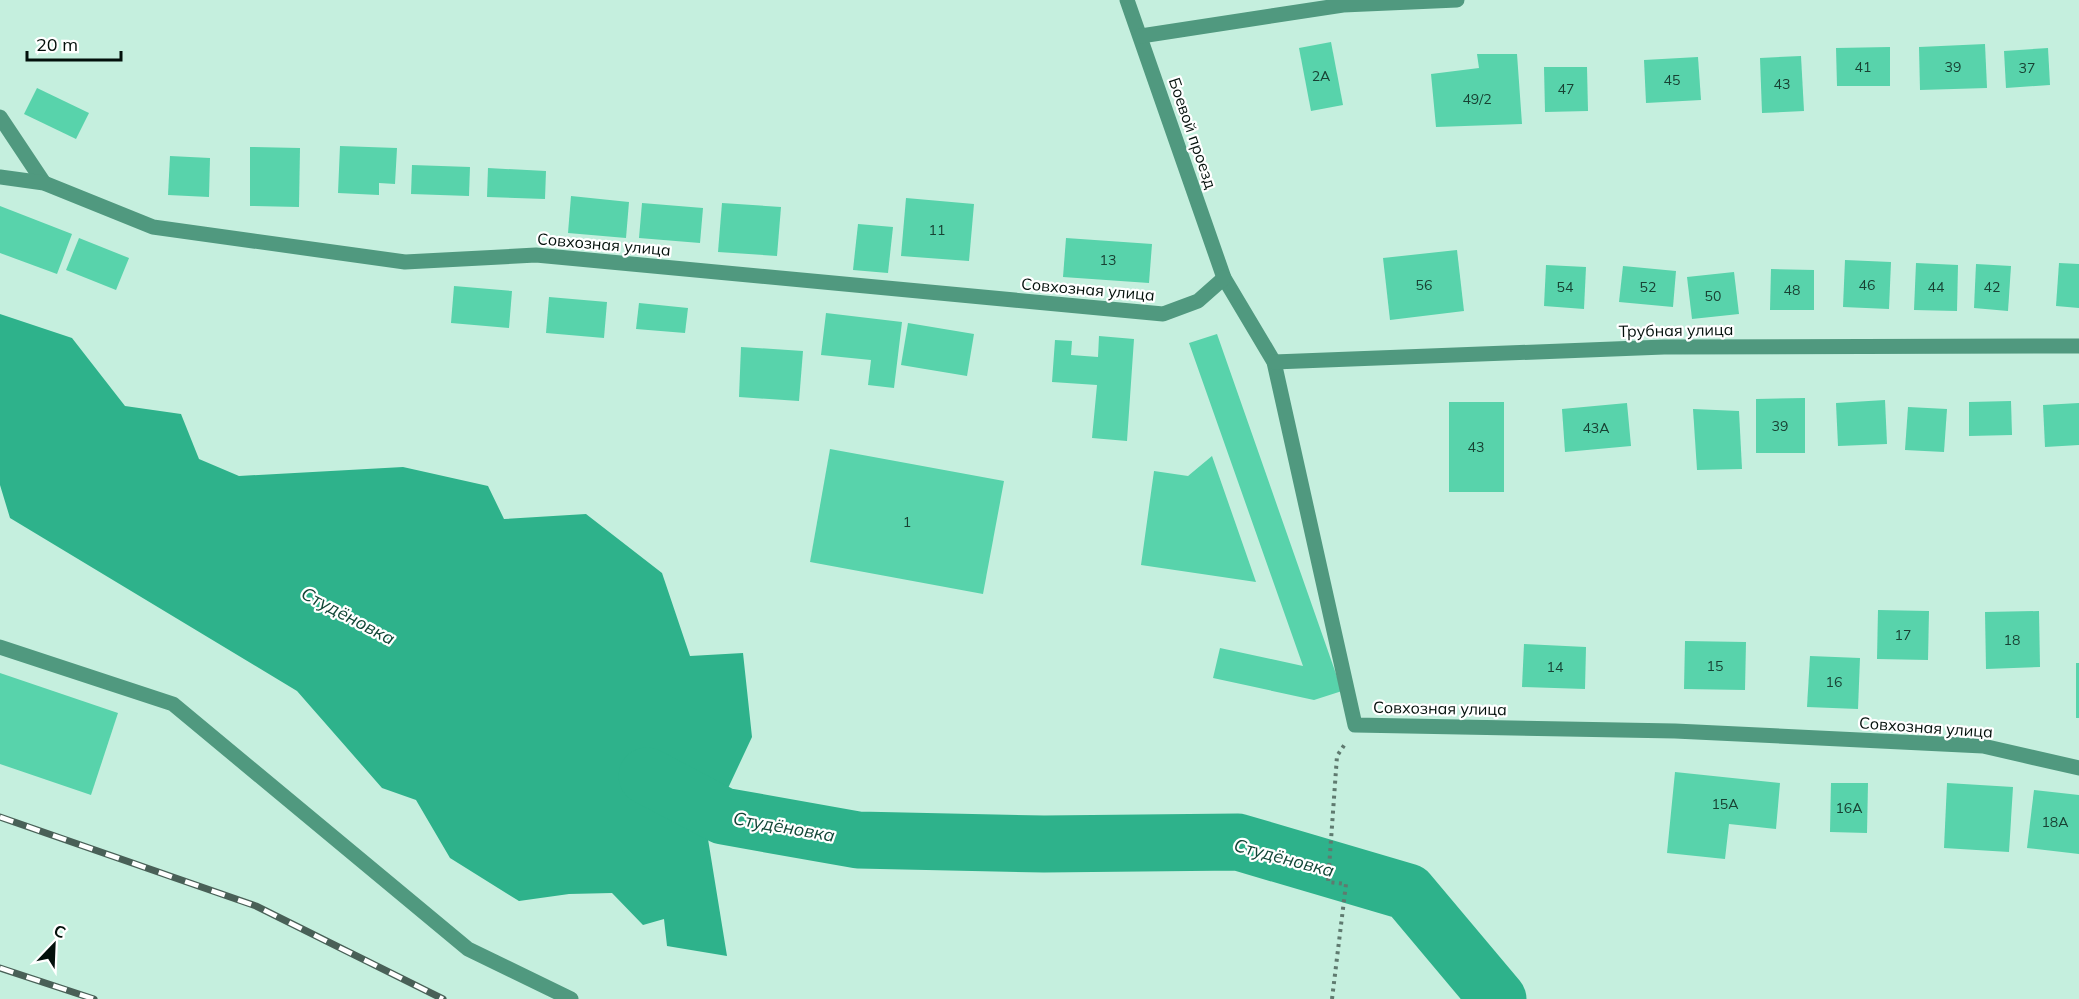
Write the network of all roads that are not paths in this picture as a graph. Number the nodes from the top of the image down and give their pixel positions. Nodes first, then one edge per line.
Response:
1 (1127, 0) edge
2 (1456, 0) edge
3 (1141, 36) junction
4 (0, 117) edge
5 (0, 177) edge
6 (44, 183) junction
7 (1224, 278) junction
8 (2079, 346) edge
9 (1274, 362) junction
10 (0, 647) edge
11 (2079, 768) edge
12 (571, 999) edge

1 - 3 street, Боевой проезд
2 - 3 street
3 - 7 street, Боевой проезд
4 - 6 street
5 - 6 street, Совхозная улица
6 - 7 street, Совхозная улица
7 - 9 street, Совхозная улица
8 - 9 street, Трубная улица
9 - 11 street, Совхозная улица
10 - 12 street

